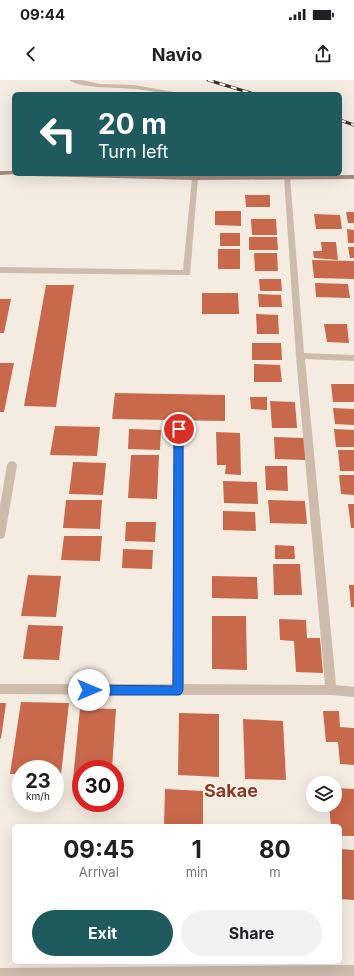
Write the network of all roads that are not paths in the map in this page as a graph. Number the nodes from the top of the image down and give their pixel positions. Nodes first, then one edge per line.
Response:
1 (72, 80) edge
2 (161, 92) edge
3 (0, 173) edge
4 (12, 174) edge
5 (114, 176) edge
6 (306, 176) edge
7 (340, 176) edge
8 (287, 177) junction
9 (354, 177) edge
10 (195, 178) junction
11 (0, 270) edge
12 (300, 356) junction
13 (354, 358) edge
14 (179, 429) dead end
15 (12, 465) dead end
16 (0, 535) edge
17 (0, 689) edge
18 (178, 690) junction
19 (331, 690) junction
20 (354, 692) edge
21 (354, 972) edge
22 (0, 975) edge

1 - 2 street
3 - 4 street
5 - 10 street
6 - 8 street
7 - 9 street
8 - 10 street
8 - 12 street
10 - 11 street
12 - 13 street
12 - 19 street
14 - 18 street
15 - 16 street
17 - 18 street
18 - 19 street
19 - 20 street
21 - 22 street

